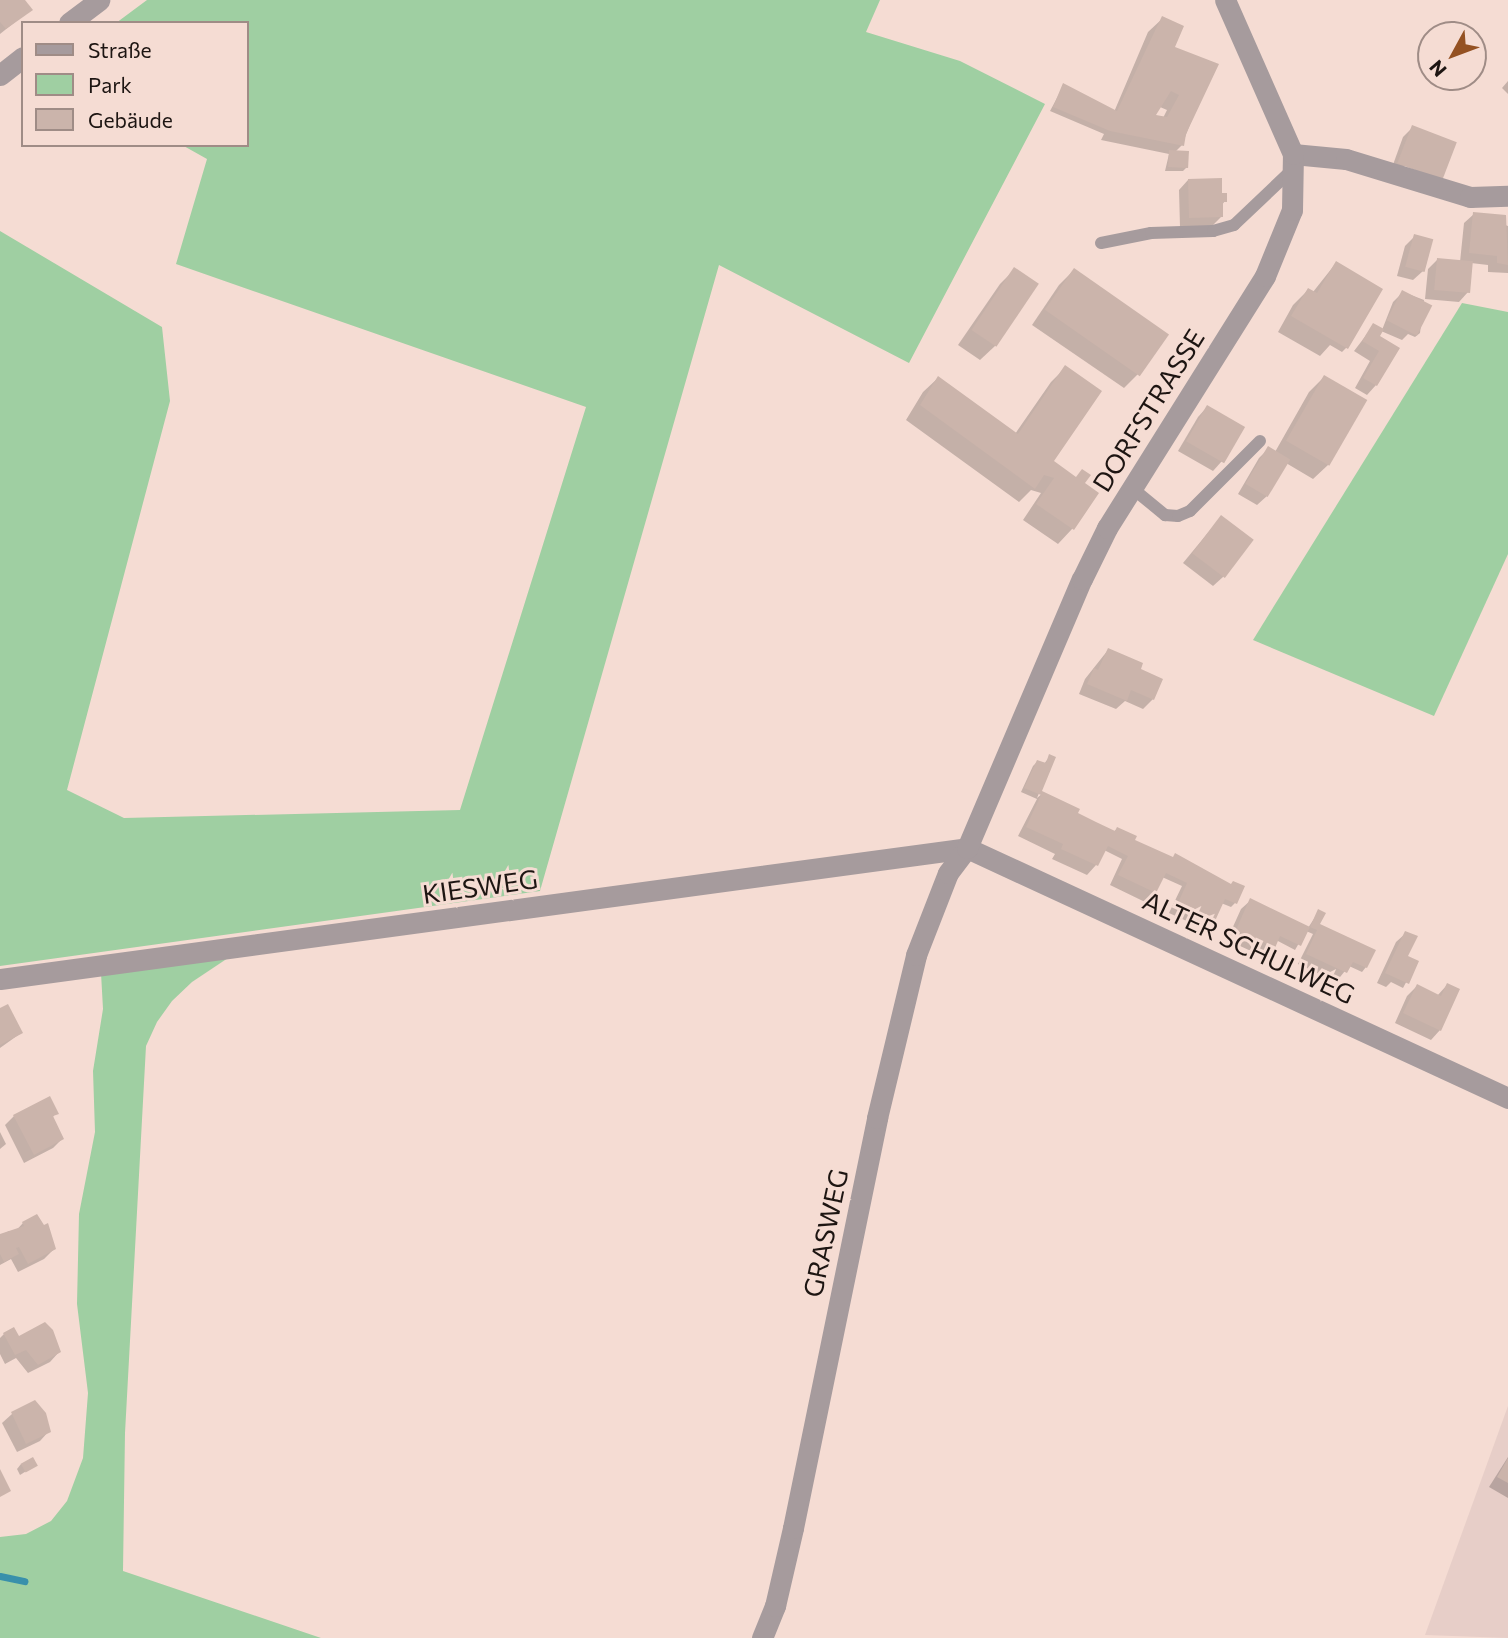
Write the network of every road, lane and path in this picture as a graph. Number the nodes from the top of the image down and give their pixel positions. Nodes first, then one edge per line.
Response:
1 (99, 0) edge
2 (1224, 0) edge
3 (72, 21) edge
4 (21, 59) edge
5 (0, 75) edge
6 (1294, 161) junction
7 (1508, 196) edge
8 (1101, 243) dead end
9 (1260, 441) dead end
10 (1132, 488) junction
11 (967, 848) junction
12 (0, 979) edge
13 (1508, 1098) edge
14 (762, 1638) edge

1 - 3 street
2 - 6 street, DORFSTRASSE
4 - 5 street
6 - 7 street
6 - 8 lane
6 - 10 street, DORFSTRASSE
9 - 10 lane
10 - 11 street, DORFSTRASSE
11 - 12 street, KIESWEG
11 - 13 street, ALTER SCHULWEG
11 - 14 street, GRASWEG

